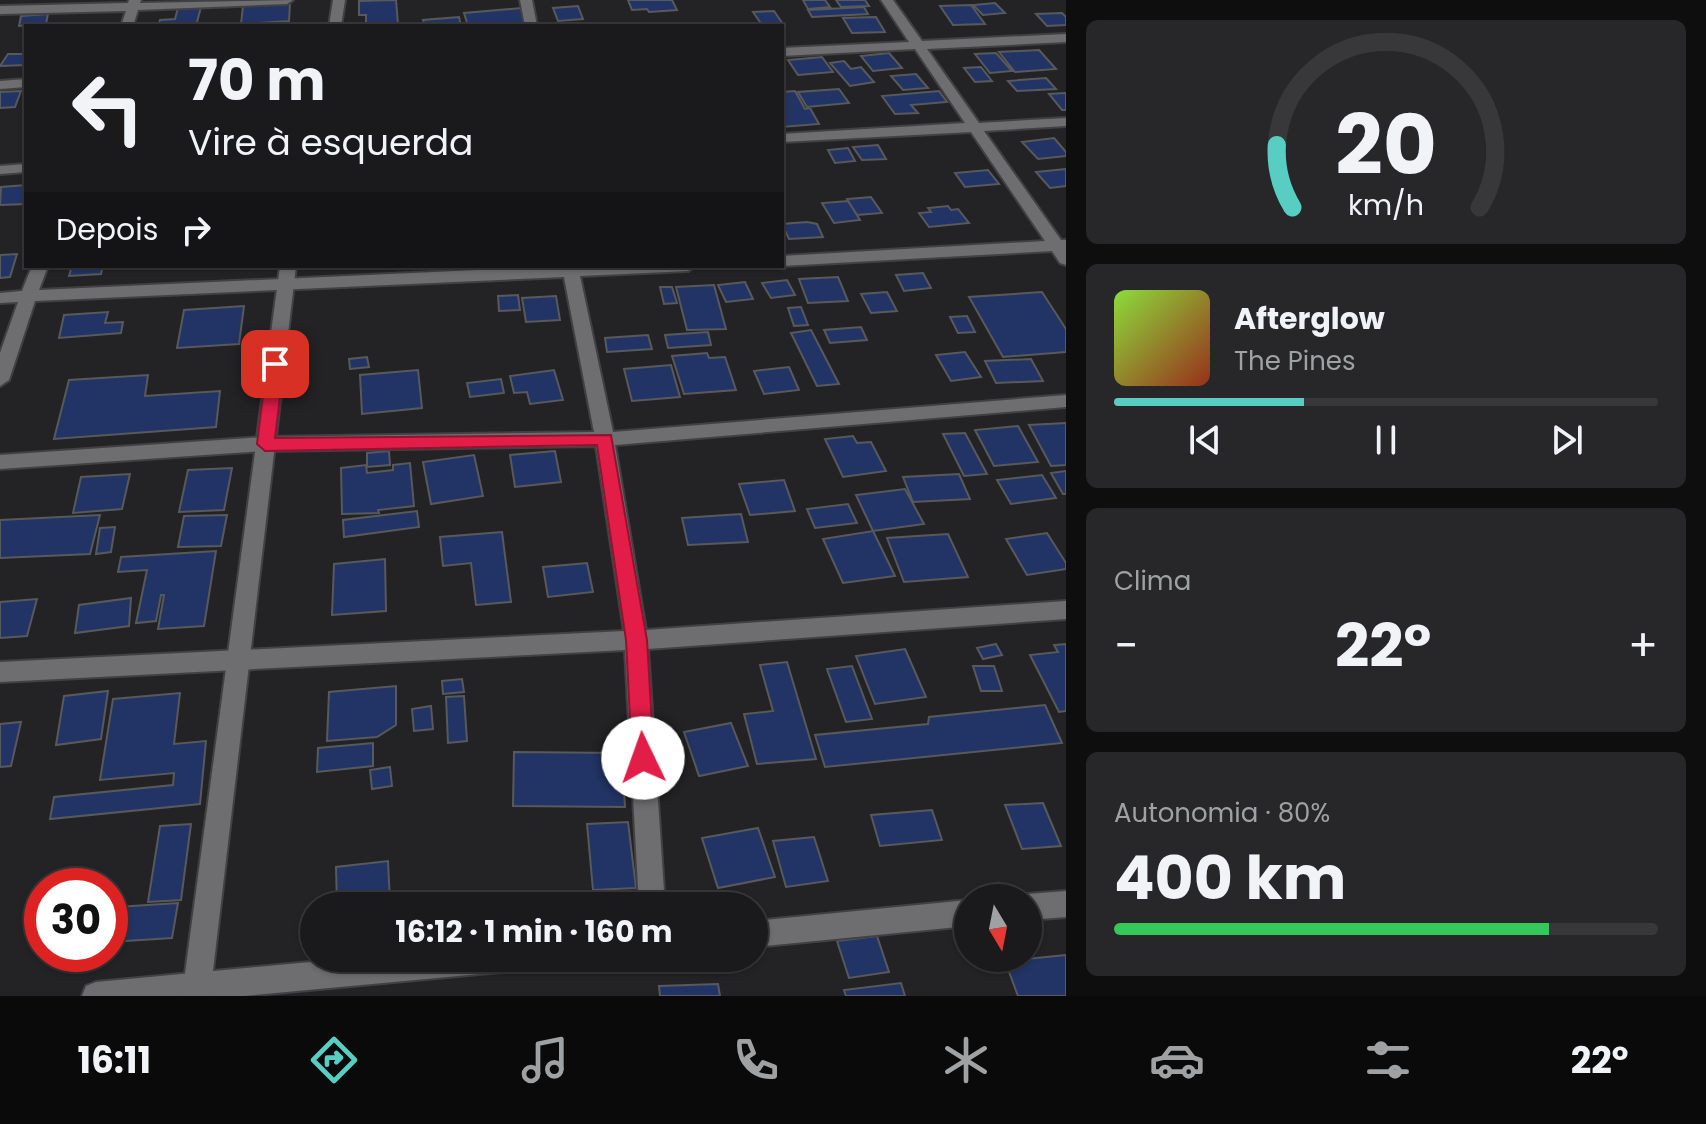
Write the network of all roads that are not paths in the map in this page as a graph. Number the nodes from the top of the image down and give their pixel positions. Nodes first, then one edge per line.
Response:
1 (287, 0) edge
2 (339, 0) edge
3 (526, 0) edge
4 (887, 0) edge
5 (134, 4) edge
6 (0, 10) edge
7 (128, 24) edge
8 (335, 24) edge
9 (531, 24) edge
10 (1066, 38) edge
11 (920, 46) junction
12 (784, 52) edge
13 (24, 83) edge
14 (0, 85) edge
15 (1066, 122) edge
16 (974, 125) junction
17 (784, 138) edge
18 (24, 168) edge
19 (0, 170) edge
20 (1061, 245) edge
21 (1066, 260) edge
22 (784, 261) edge
23 (39, 268) edge
24 (610, 268) edge
25 (571, 269) edge
26 (287, 275) edge
27 (28, 296) junction
28 (0, 298) edge
29 (0, 380) edge
30 (1066, 401) edge
31 (605, 439) junction
32 (265, 444) junction
33 (0, 462) edge
34 (1066, 610) edge
35 (636, 640) junction
36 (238, 660) junction
37 (0, 672) edge
38 (651, 892) edge
39 (1066, 904) edge
40 (1042, 906) edge
41 (954, 914) edge
42 (768, 933) edge
43 (376, 972) edge
44 (197, 992) edge
45 (96, 996) edge

1 - 5 street
2 - 8 street
3 - 9 street
4 - 11 street
5 - 6 street
5 - 7 street
10 - 11 street
11 - 12 street
11 - 16 street
13 - 14 street
15 - 16 street
16 - 17 street
16 - 20 street
18 - 19 street
20 - 21 street
20 - 22 street
23 - 27 street
24 - 25 street
25 - 26 street
25 - 31 street
26 - 27 street
26 - 32 street
27 - 28 street
27 - 29 street
30 - 31 street
31 - 32 street
31 - 35 street
32 - 33 street
32 - 36 street
34 - 35 street
35 - 36 street
35 - 38 street
36 - 37 street
36 - 44 street
39 - 40 street
41 - 42 street
43 - 44 street
44 - 45 street

